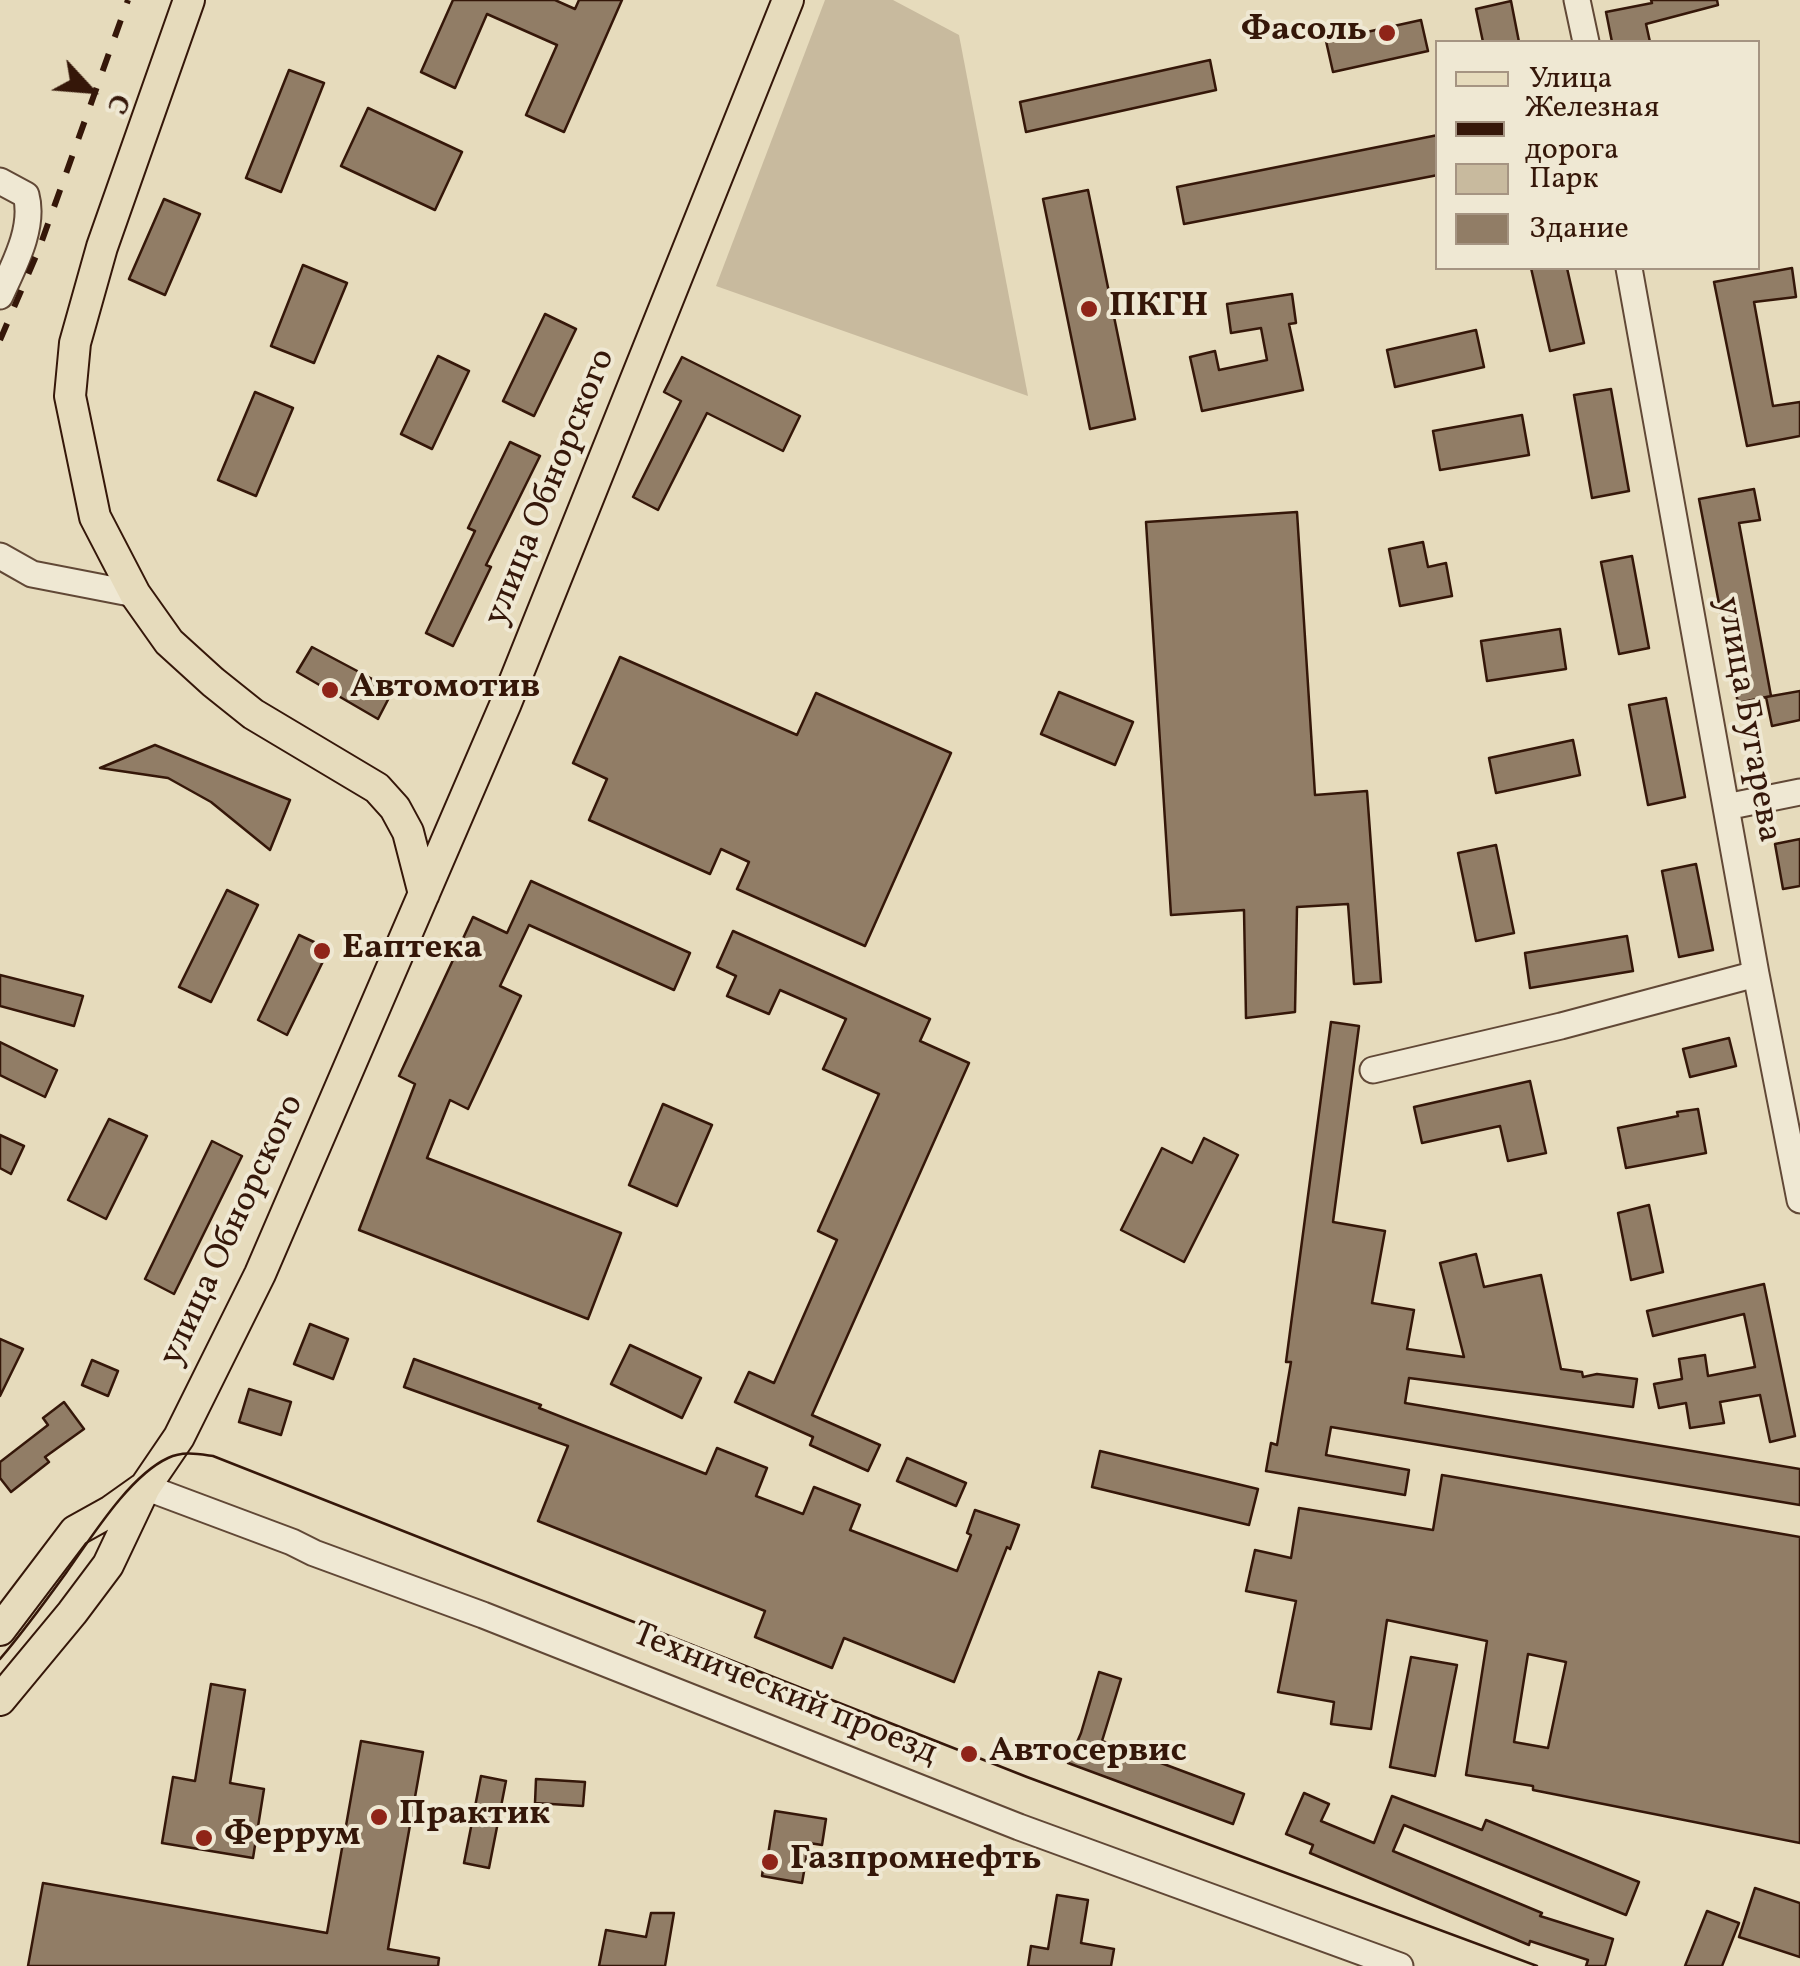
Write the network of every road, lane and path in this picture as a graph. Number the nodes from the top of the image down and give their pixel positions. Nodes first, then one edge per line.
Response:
1 (189, 0) edge
2 (788, 0) edge
3 (1578, 0) edge
4 (1586, 40) edge
5 (0, 181) edge
6 (1629, 270) edge
7 (0, 296) edge
8 (0, 556) edge
9 (135, 594) junction
10 (1800, 792) edge
11 (1726, 807) junction
12 (424, 894) junction
13 (1756, 974) junction
14 (1372, 1070) dead end
15 (1800, 1200) edge
16 (145, 1487) junction
17 (0, 1630) edge
18 (0, 1700) edge
19 (1400, 1966) edge

1 - 9 main road
2 - 12 main road, улица Обнорского
3 - 4 street
5 - 7 street
6 - 11 street, улица Бугарева
8 - 9 street
9 - 12 main road
10 - 11 street
11 - 13 street, улица Бугарева
12 - 16 main road, улица Обнорского
13 - 14 street
13 - 15 street, улица Бугарева
16 - 17 main road, улица Обнорского
16 - 18 main road, улица Обнорского
16 - 19 street, Технический проезд

